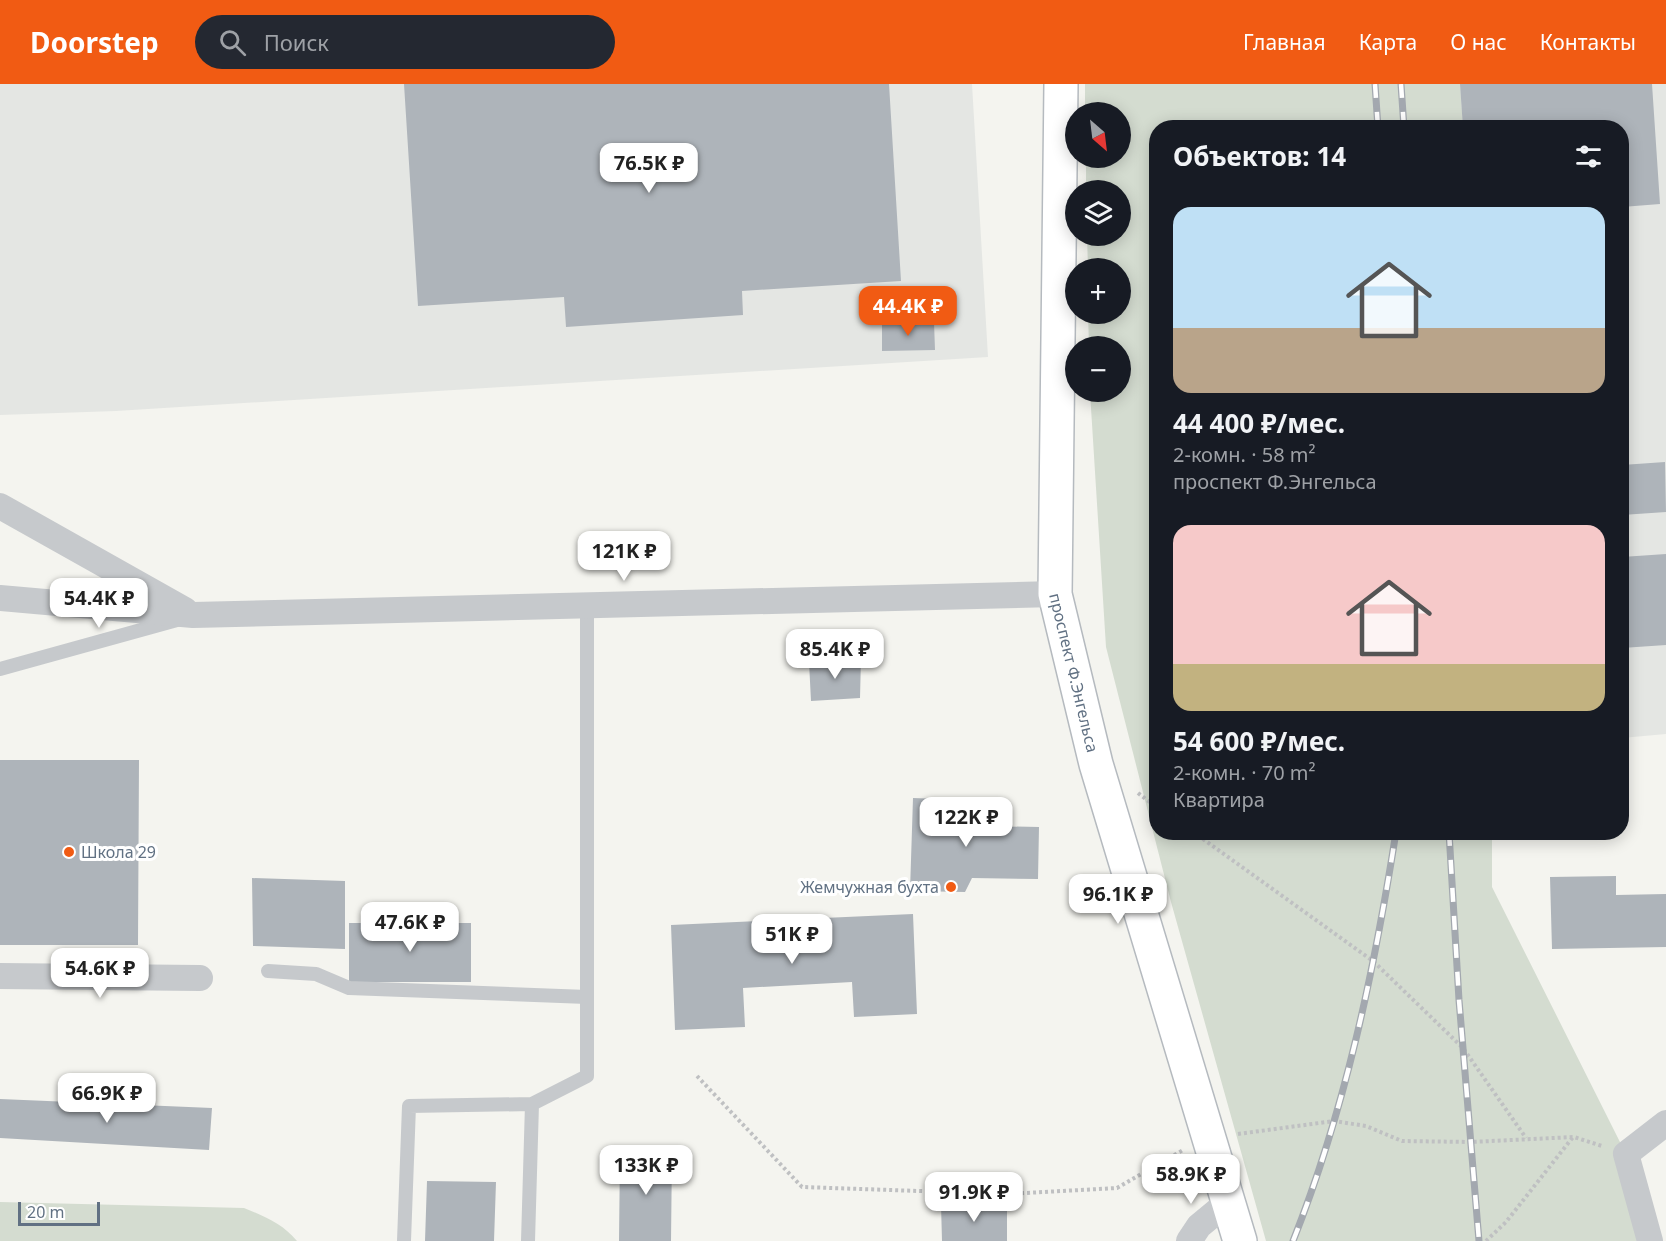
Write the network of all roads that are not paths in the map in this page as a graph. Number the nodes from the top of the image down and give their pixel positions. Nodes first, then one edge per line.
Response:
1 (1061, 84) edge
2 (0, 506) edge
3 (1055, 594) junction
4 (0, 598) edge
5 (587, 605) junction
6 (193, 615) junction
7 (0, 669) edge
8 (268, 971) dead end
9 (0, 976) edge
10 (200, 978) dead end
11 (587, 997) junction
12 (532, 1104) junction
13 (1666, 1123) edge
14 (1228, 1202) junction
15 (404, 1241) edge
16 (528, 1241) edge
17 (1188, 1241) edge
18 (1240, 1241) edge
19 (1650, 1241) edge

1 - 3 street, проспект Ф.Энгельса
2 - 6 street
3 - 5 street
3 - 14 street, проспект Ф.Энгельса
4 - 6 street
5 - 6 street
5 - 11 lane
6 - 7 lane
8 - 11 lane
9 - 10 street
11 - 12 lane
12 - 15 lane
12 - 16 lane
13 - 19 street
14 - 17 street
14 - 18 street, проспект Ф.Энгельса

